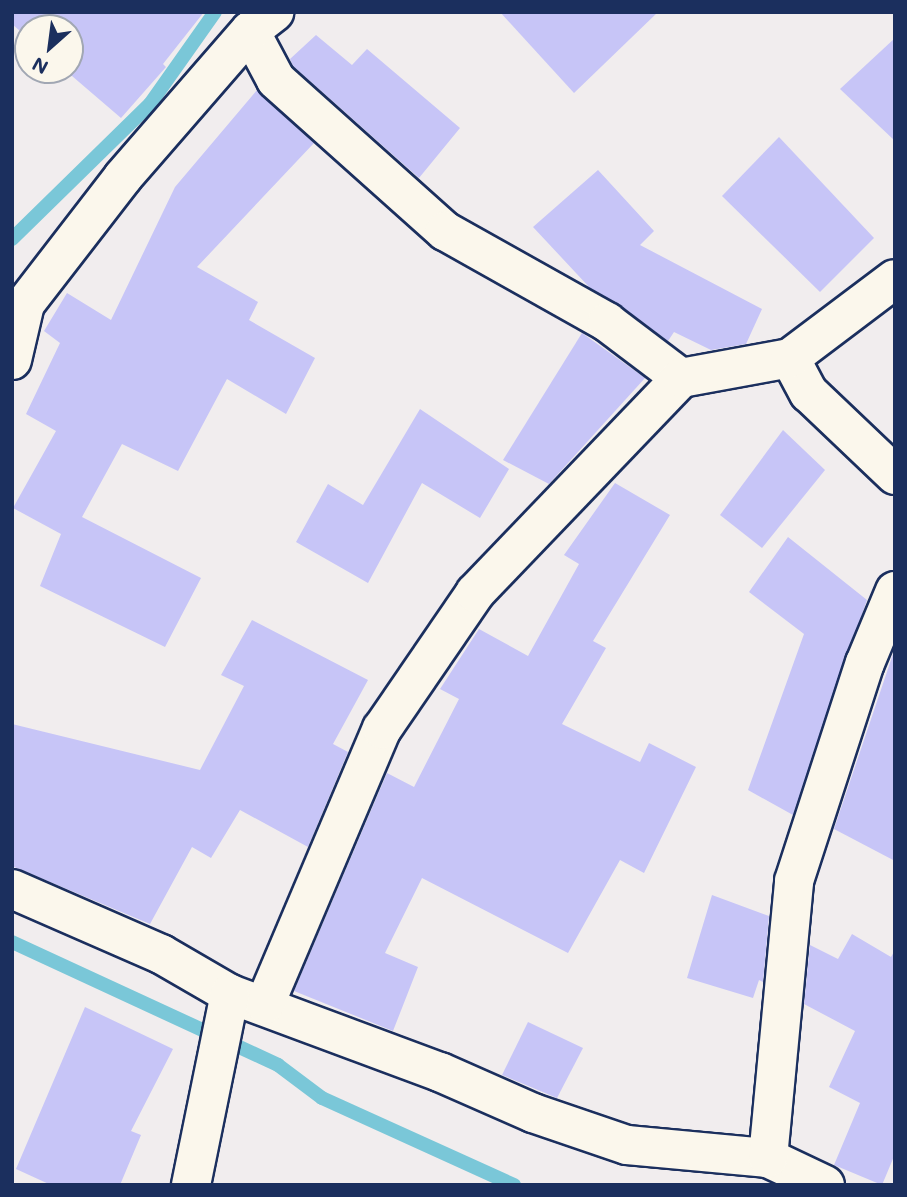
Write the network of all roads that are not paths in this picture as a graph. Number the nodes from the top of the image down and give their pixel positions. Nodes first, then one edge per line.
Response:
1 (262, 22) edge
2 (895, 279) edge
3 (790, 358) junction
4 (12, 360) edge
5 (681, 379) junction
6 (895, 475) edge
7 (895, 591) edge
8 (12, 889) edge
9 (248, 999) junction
10 (768, 1158) junction
11 (191, 1185) edge
12 (825, 1185) edge

1 - 4 street
1 - 5 street
2 - 3 street
3 - 5 street
3 - 6 street
5 - 9 street
7 - 10 street
8 - 9 street
9 - 10 street
9 - 11 street
10 - 12 street

